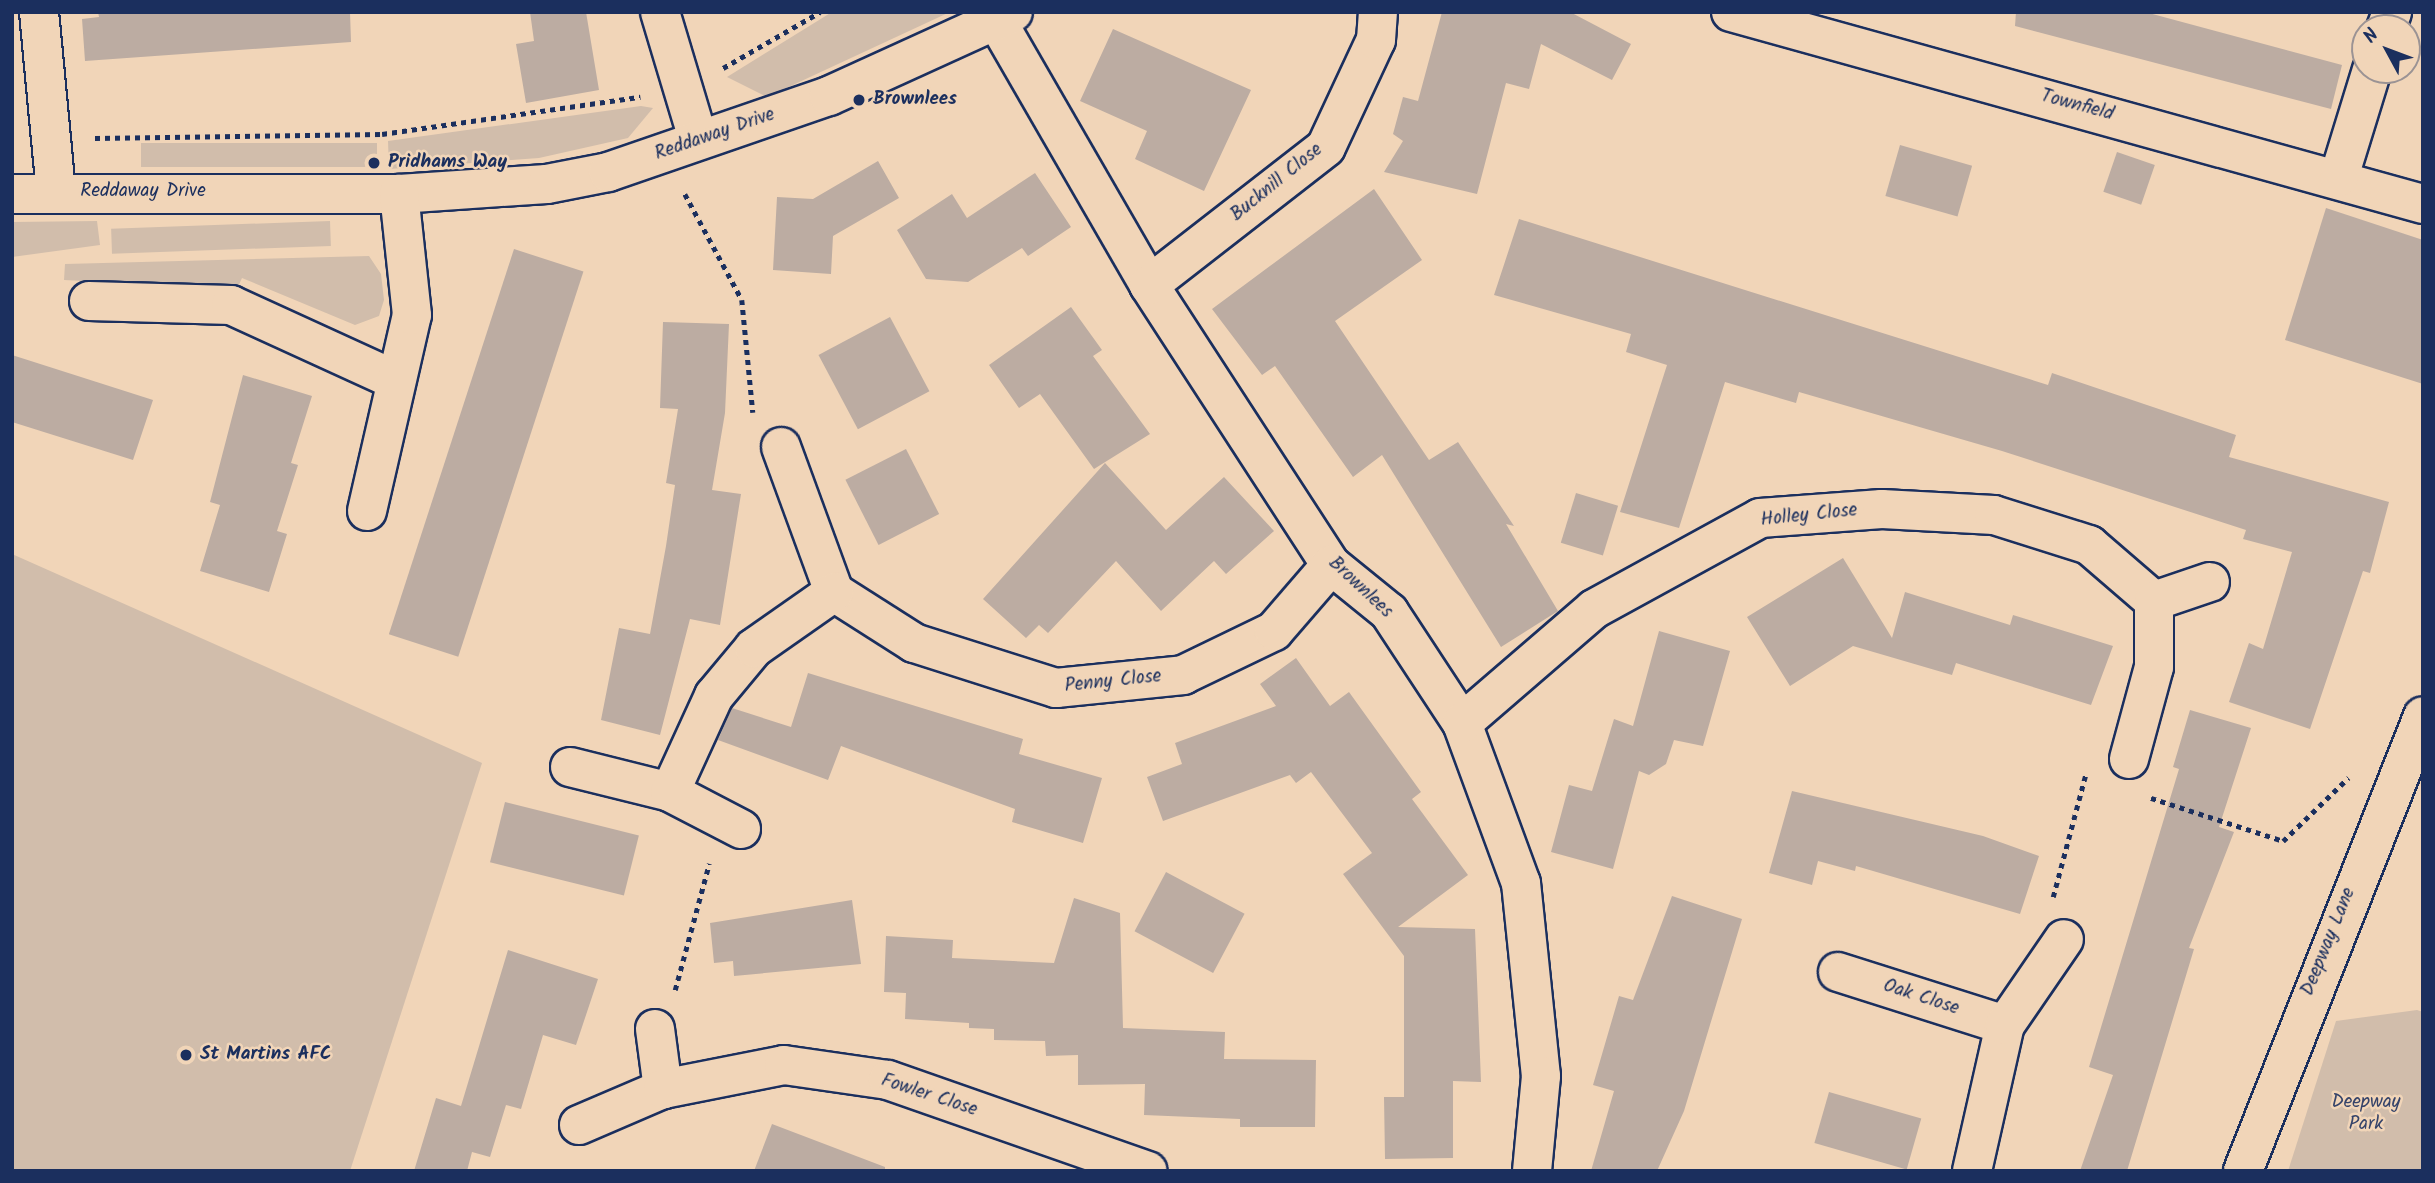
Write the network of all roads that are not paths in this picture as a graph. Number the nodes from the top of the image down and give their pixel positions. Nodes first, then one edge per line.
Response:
1 (39, 12) edge
2 (660, 12) edge
3 (1378, 12) edge
4 (1731, 12) edge
5 (1006, 18) edge
6 (2368, 84) edge
7 (681, 146) junction
8 (2339, 177) junction
9 (56, 192) junction
10 (12, 194) edge
11 (399, 194) junction
12 (2423, 204) edge
13 (1149, 285) junction
14 (89, 301) dead end
15 (393, 379) junction
16 (781, 447) road end
17 (367, 511) dead end
18 (1331, 565) junction
19 (2210, 582) dead end
20 (834, 592) junction
21 (2154, 601) junction
22 (1462, 723) junction
23 (2415, 733) edge
24 (570, 767) dead end
25 (2122, 778) road end
26 (670, 792) junction
27 (731, 824) road end
28 (2064, 939) road end
29 (1838, 972) dead end
30 (2005, 1025) junction
31 (655, 1029) road end
32 (663, 1089) junction
33 (579, 1125) dead end
34 (1148, 1171) edge
35 (1532, 1171) edge
36 (1972, 1171) edge
37 (2243, 1171) edge

1 - 9 street
2 - 7 street
3 - 13 street, Bucknill Close
4 - 8 street, Townfield
5 - 7 street, Reddaway Drive
5 - 13 street, Brownlees
6 - 8 street
7 - 11 street, Reddaway Drive
8 - 12 street, Townfield
9 - 10 street, Reddaway Drive
9 - 11 street, Reddaway Drive
11 - 15 street
13 - 18 street, Brownlees
14 - 15 street
15 - 17 street
16 - 20 street
18 - 20 street, Penny Close
18 - 22 street, Brownlees
19 - 21 street
20 - 26 street
21 - 22 street, Holley Close
21 - 25 street
22 - 35 street, Brownlees
23 - 37 street, Deepway Lane
24 - 26 street
26 - 27 street
28 - 30 street
29 - 30 street, Oak Close
30 - 36 street
31 - 32 street
32 - 33 street, Fowler Close
32 - 34 street, Fowler Close

